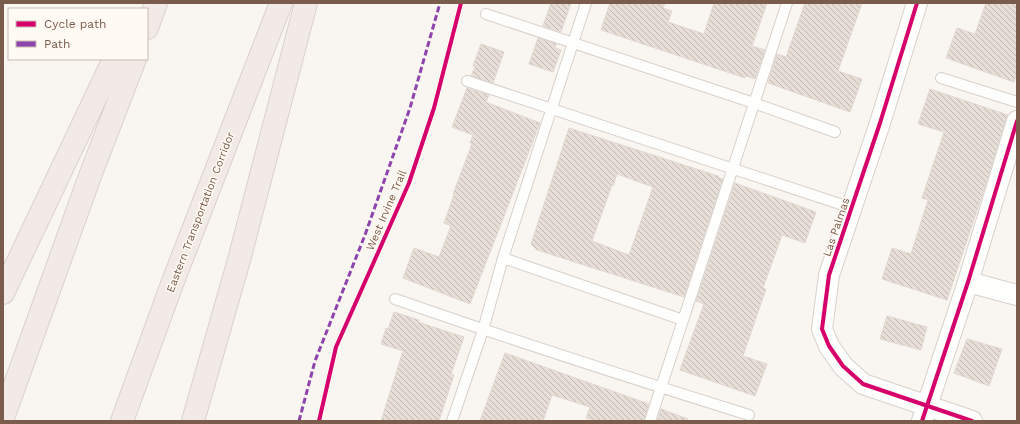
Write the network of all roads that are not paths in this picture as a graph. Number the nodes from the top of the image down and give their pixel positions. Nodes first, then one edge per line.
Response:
1 (156, 3) edge
2 (281, 3) edge
3 (306, 3) edge
4 (586, 3) edge
5 (787, 3) edge
6 (917, 3) edge
7 (486, 14) dead end
8 (148, 25) edge
9 (573, 42) junction
10 (114, 60) edge
11 (135, 60) edge
12 (941, 78) dead end
13 (467, 81) dead end
14 (1017, 102) edge
15 (754, 103) junction
16 (551, 108) junction
17 (1017, 122) edge
18 (835, 132) dead end
19 (733, 169) junction
20 (852, 208) junction
21 (503, 258) junction
22 (968, 282) junction
23 (3, 293) edge
24 (1017, 295) edge
25 (395, 299) dead end
26 (683, 320) junction
27 (483, 330) junction
28 (661, 388) junction
29 (924, 413) edge
30 (749, 415) dead end
31 (3, 418) edge
32 (122, 421) edge
33 (193, 421) edge
34 (452, 421) edge
35 (650, 421) edge
36 (972, 421) edge

1 - 8 highway
2 - 32 highway, Eastern Transportation Corridor
3 - 33 highway
4 - 9 lane
5 - 15 lane
6 - 20 street, Las Palmas
7 - 9 lane
9 - 15 lane
9 - 16 lane
10 - 23 highway
11 - 31 highway
12 - 14 lane
13 - 16 lane
15 - 18 lane
15 - 19 lane
16 - 19 lane
16 - 21 lane
17 - 22 street
19 - 20 lane
19 - 26 lane
20 - 29 street, Las Palmas
21 - 26 lane
21 - 27 lane
22 - 24 street
22 - 29 street
25 - 27 lane
26 - 28 lane
27 - 28 lane
27 - 34 lane
28 - 30 lane
28 - 35 lane
29 - 36 street, Las Palmas

